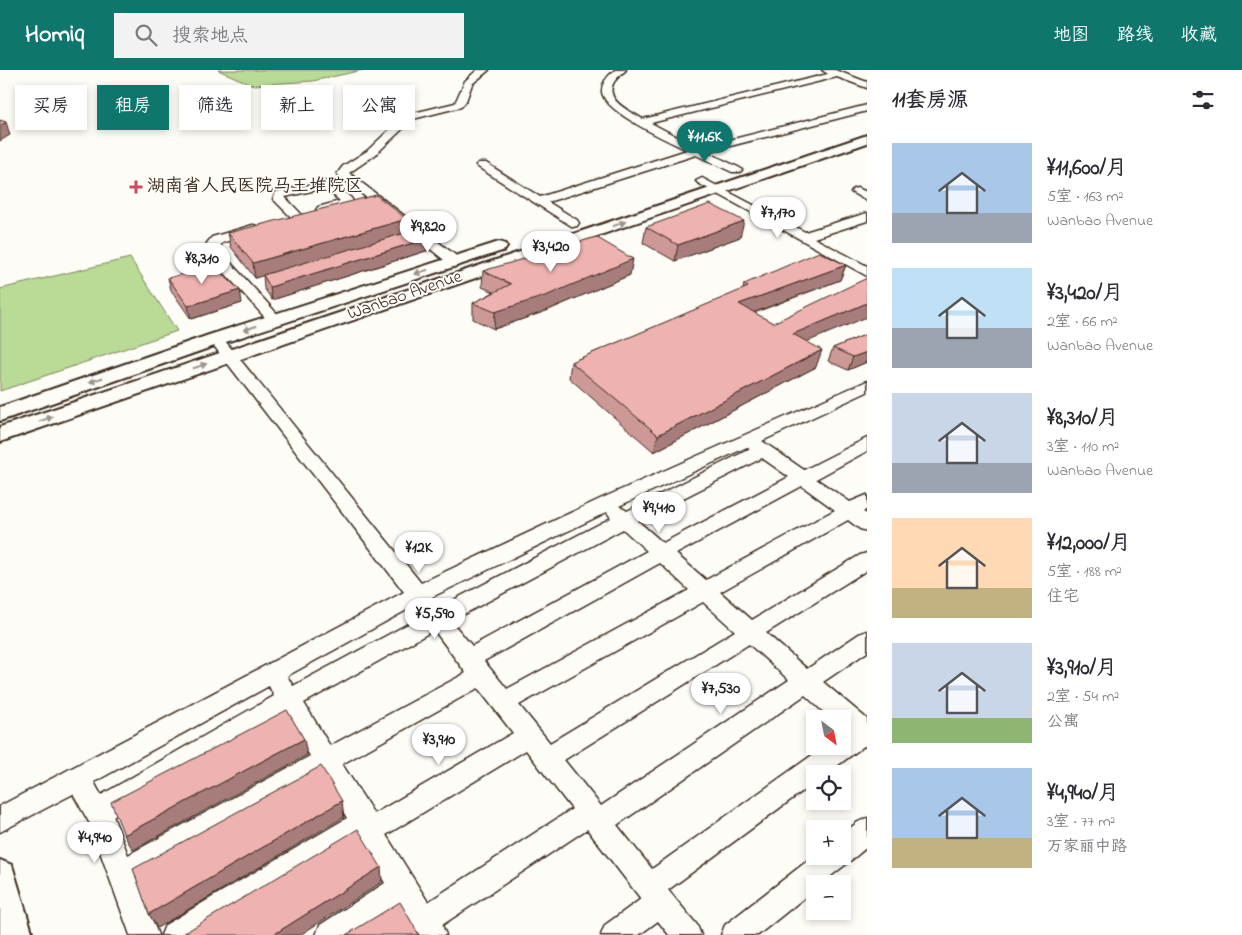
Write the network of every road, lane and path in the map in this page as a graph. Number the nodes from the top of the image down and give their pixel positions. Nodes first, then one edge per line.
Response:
1 (484, 70) edge
2 (621, 70) edge
3 (827, 70) edge
4 (838, 74) junction
5 (867, 85) edge
6 (867, 108) edge
7 (643, 122) junction
8 (867, 126) edge
9 (867, 139) edge
10 (697, 151) junction
11 (482, 165) dead end
12 (736, 170) junction
13 (702, 181) junction
14 (718, 190) junction
15 (538, 200) junction
16 (298, 217) edge
17 (867, 217) edge
18 (573, 223) junction
19 (420, 235) junction
20 (803, 237) junction
21 (402, 241) edge
22 (454, 262) junction
23 (867, 272) edge
24 (263, 281) edge
25 (245, 287) junction
26 (275, 320) junction
27 (223, 347) junction
28 (862, 393) edge
29 (0, 414) edge
30 (0, 435) edge
31 (755, 444) junction
32 (867, 444) edge
33 (803, 478) junction
34 (867, 501) edge
35 (607, 504) junction
36 (849, 511) junction
37 (624, 519) junction
38 (867, 524) edge
39 (661, 552) junction
40 (867, 560) edge
41 (704, 590) junction
42 (418, 594) junction
43 (437, 618) junction
44 (751, 632) junction
45 (867, 640) edge
46 (475, 667) junction
47 (273, 672) junction
48 (805, 681) junction
49 (289, 699) junction
50 (504, 702) junction
51 (866, 733) edge
52 (529, 736) junction
53 (547, 758) junction
54 (326, 760) junction
55 (78, 778) junction
56 (97, 811) junction
57 (594, 818) junction
58 (0, 820) edge
59 (366, 827) junction
60 (867, 831) edge
61 (851, 843) edge
62 (824, 865) edge
63 (121, 873) junction
64 (0, 877) edge
65 (403, 888) junction
66 (655, 895) junction
67 (428, 928) edge
68 (15, 935) edge
69 (144, 935) edge
70 (175, 935) edge
71 (330, 935) edge
72 (615, 935) edge
73 (686, 935) edge
74 (735, 935) edge

1 - 19 street
2 - 7 street
3 - 4 street
4 - 5 street
4 - 7 street
6 - 10 street
7 - 10 street
8 - 12 main road, Wanbao Avenue
9 - 14 main road, Wanbao Avenue
10 - 12 street
10 - 15 street
11 - 15 street
12 - 13 main road, Wanbao Avenue
13 - 14 street
13 - 18 main road, Wanbao Avenue
14 - 20 street
27 -> 14 main road, Wanbao Avenue
15 - 18 street
16 - 25 street
17 - 20 street
18 - 22 main road, Wanbao Avenue
19 - 21 street
19 - 22 street
20 - 23 street
22 -> 26 main road, Wanbao Avenue
24 - 25 street
25 - 26 street
26 -> 27 main road, Wanbao Avenue
27 -> 29 main road, Wanbao Avenue
30 -> 27 main road, Wanbao Avenue
27 - 42 street
28 - 31 street
31 - 33 street
31 - 35 street
31 - 37 street
32 - 33 street
33 - 36 street
33 - 39 street
34 - 36 street
35 - 37 street
35 - 42 street
36 - 38 street
36 - 41 street
37 - 39 street
37 - 43 street
39 - 41 street
39 - 46 street
40 - 44 street
41 - 44 street
41 - 50 street
42 - 43 street
42 - 47 street
43 - 46 street
43 - 49 street
44 - 48 street
44 - 53 street
45 - 48 street
46 - 50 street
46 - 54 street
47 - 49 street
47 - 55 street
48 - 51 street
48 - 57 street
49 - 54 street
49 - 56 street
50 - 52 street
51 - 66 street
52 - 53 street
52 - 59 street
53 - 57 street
54 - 59 street
54 - 63 street
55 - 56 street
55 - 58 street
56 - 63 street
57 - 66 street
57 - 67 street
59 - 65 street
59 - 70 street
60 - 61 street
62 - 74 street
63 - 69 street
64 - 68 main road
65 - 67 street
65 - 71 street
66 - 72 street
66 - 73 street

